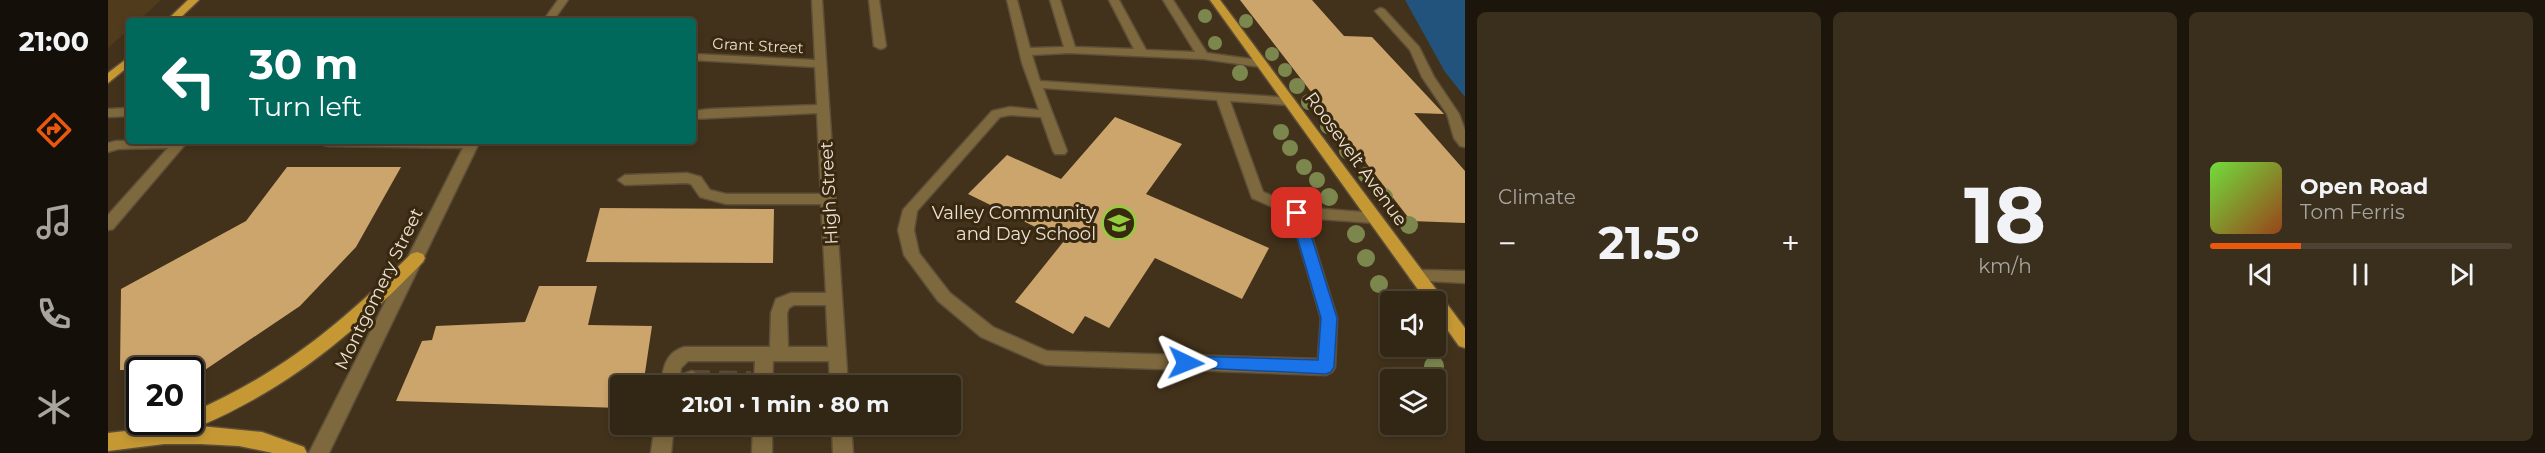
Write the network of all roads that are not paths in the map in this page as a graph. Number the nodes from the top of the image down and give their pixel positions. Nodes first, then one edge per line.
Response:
1 (194, 0) edge
2 (563, 0) edge
3 (817, 0) edge
4 (874, 0) edge
5 (1012, 0) edge
6 (1055, 0) edge
7 (1114, 0) edge
8 (1168, 0) edge
9 (1215, 0) edge
10 (1380, 11) dead end
11 (174, 18) edge
12 (550, 18) edge
13 (880, 46) dead end
14 (1069, 50) junction
15 (1142, 53) junction
16 (1203, 56) junction
17 (696, 57) edge
18 (1027, 57) junction
19 (126, 63) edge
20 (1261, 63) junction
21 (822, 64) junction
22 (108, 79) edge
23 (1036, 84) junction
24 (1221, 97) junction
25 (1289, 101) junction
26 (824, 109) junction
27 (126, 112) edge
28 (108, 113) edge
29 (1047, 114) junction
30 (696, 115) edge
31 (1465, 143) edge
32 (137, 144) edge
33 (178, 144) edge
34 (472, 144) edge
35 (108, 148) edge
36 (1060, 151) dead end
37 (625, 180) dead end
38 (829, 199) junction
39 (1297, 213) junction
40 (1374, 218) junction
41 (108, 225) edge
42 (417, 258) junction
43 (1417, 276) junction
44 (1465, 277) edge
45 (835, 298) junction
46 (1465, 341) edge
47 (772, 354) junction
48 (838, 354) junction
49 (671, 375) edge
50 (763, 375) edge
51 (839, 375) edge
52 (663, 435) edge
53 (763, 435) edge
54 (842, 435) edge
55 (151, 437) junction
56 (108, 442) edge
57 (297, 453) edge
58 (319, 453) edge
59 (661, 453) edge
60 (762, 453) edge
61 (843, 453) edge

1 - 11 main road
2 - 12 street
3 - 21 street, High Street
4 - 13 street
5 - 18 street
6 - 14 street
7 - 15 street
8 - 16 street
9 - 20 main road, Roosevelt Avenue
10 - 31 street
14 - 15 street
14 - 18 street
15 - 16 street
16 - 20 street
17 - 21 street, Grant Street
18 - 23 street
19 - 22 main road
20 - 25 main road, Roosevelt Avenue
21 - 26 street, High Street
23 - 24 street
23 - 29 street
24 - 25 street
24 - 39 street
25 - 40 main road, Roosevelt Avenue
26 - 30 street
26 - 38 street, High Street
27 - 28 street
29 - 36 street
29 - 39 street
32 - 35 street
33 - 41 street
34 - 42 street, Montgomery Street
37 - 38 street
38 - 45 street, High Street
39 - 40 street
40 - 43 main road, Roosevelt Avenue
42 - 55 main road
42 - 58 street, Montgomery Street
43 - 44 street
43 - 46 main road, Roosevelt Avenue
45 - 47 street
45 - 48 street, High Street
47 - 48 street
47 - 49 street
47 - 50 street
48 - 51 street, High Street
52 - 59 street
53 - 60 street
54 - 61 street
55 - 56 main road
55 - 57 main road

